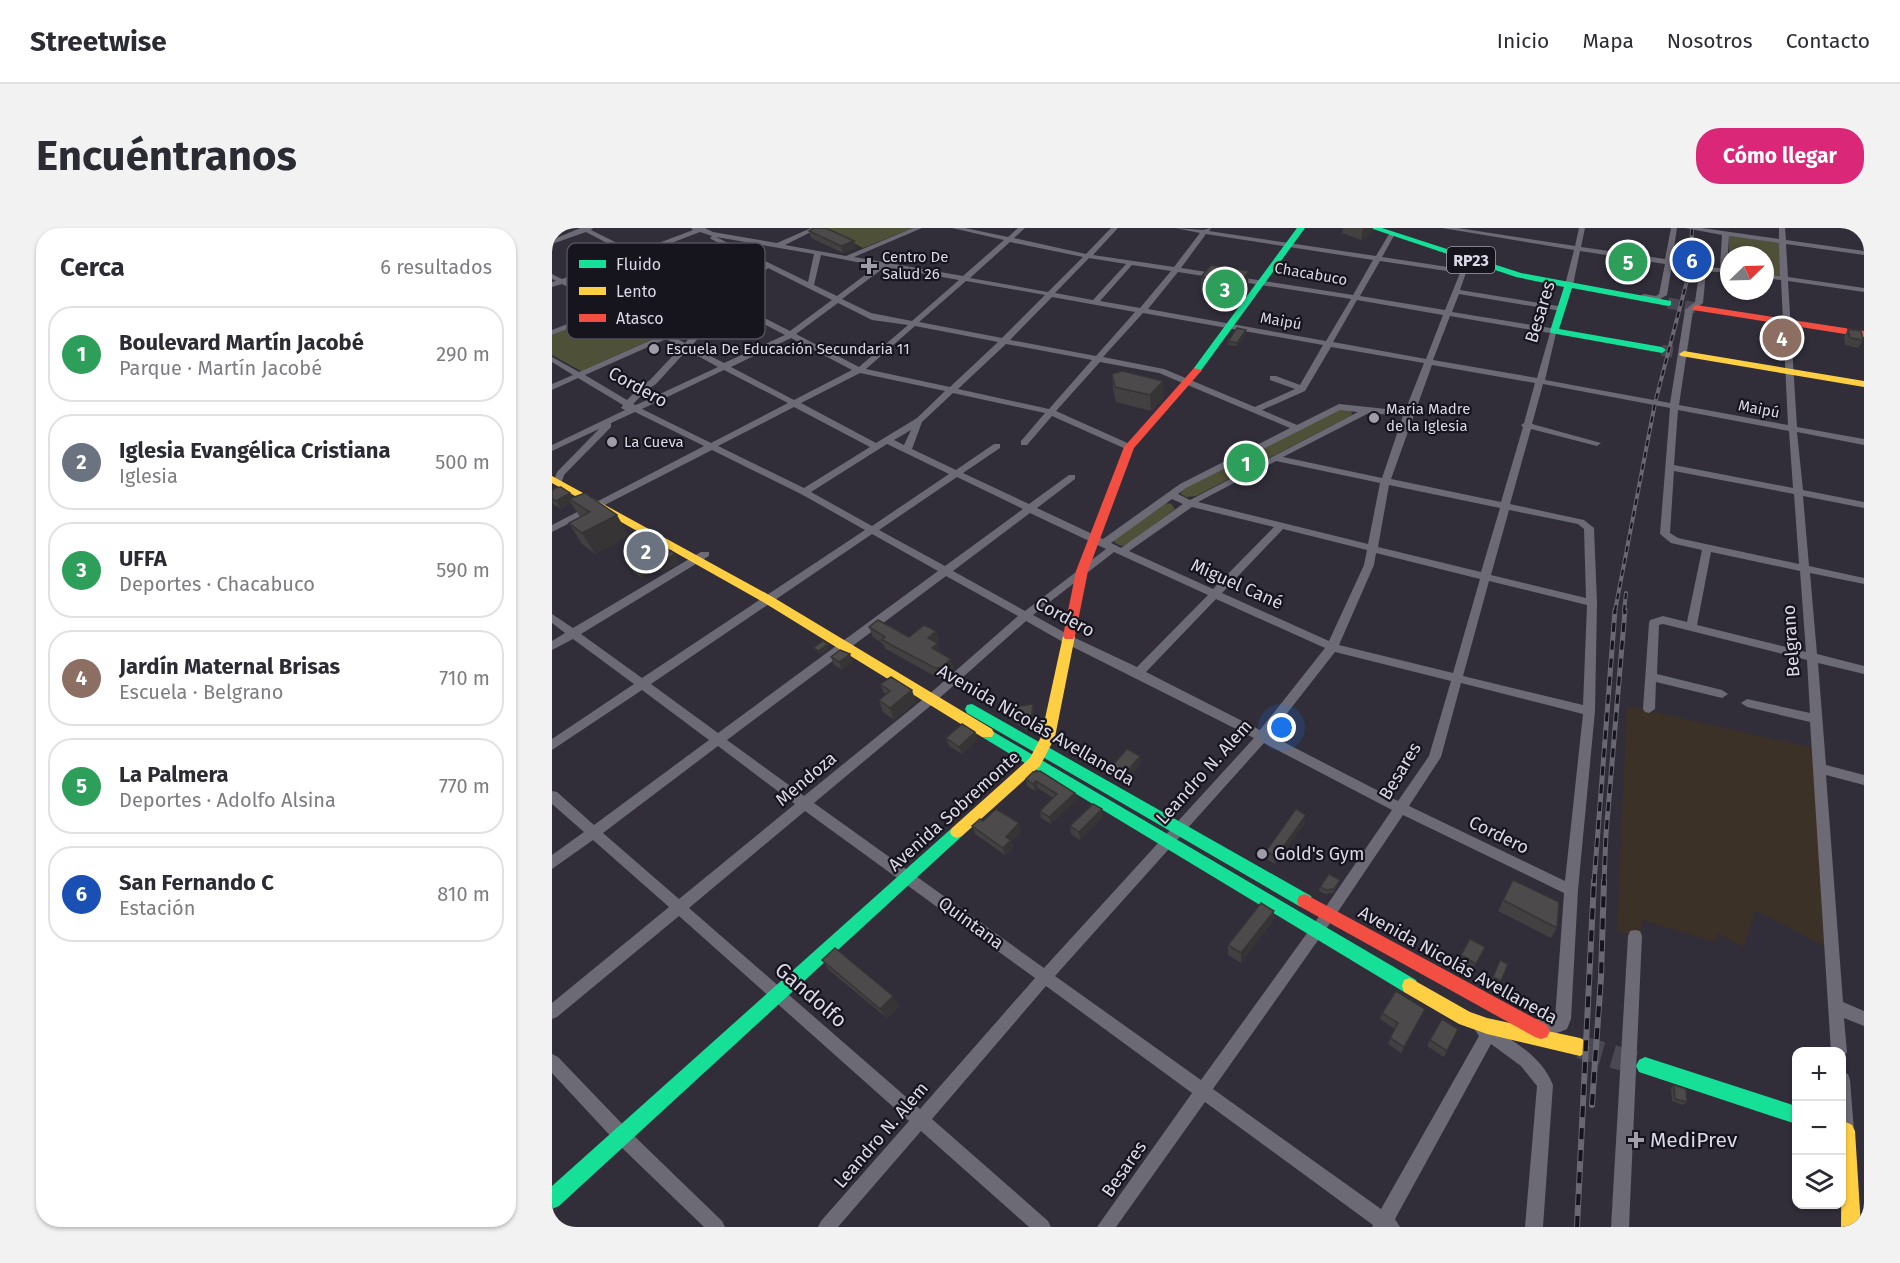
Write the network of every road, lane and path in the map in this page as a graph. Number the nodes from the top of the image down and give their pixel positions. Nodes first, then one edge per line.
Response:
1 (587, 228) edge
2 (815, 228) edge
3 (919, 228) edge
4 (955, 228) edge
5 (1022, 228) edge
6 (1114, 228) edge
7 (1178, 228) edge
8 (1301, 228) edge
9 (1374, 228) edge
10 (1445, 228) edge
11 (1582, 228) edge
12 (1676, 228) edge
13 (1688, 228) edge
14 (1782, 228) edge
15 (699, 229) edge
16 (1206, 230) edge
17 (1491, 231) edge
18 (1726, 233) junction
19 (1392, 234) junction
20 (1009, 239) junction
21 (1783, 241) junction
22 (552, 242) edge
23 (613, 243) edge
24 (663, 243) edge
25 (724, 243) edge
26 (1289, 244) junction
27 (779, 245) junction
28 (1726, 246) edge
29 (1577, 248) junction
30 (819, 252) junction
31 (1864, 253) edge
32 (1088, 256) junction
33 (849, 257) junction
34 (1376, 258) junction
35 (1131, 262) junction
36 (1672, 263) junction
37 (884, 264) junction
38 (767, 265) edge
39 (1467, 266) junction
40 (1176, 269) junction
41 (1720, 269) edge
42 (552, 276) edge
43 (1774, 277) edge
44 (965, 278) junction
45 (1785, 279) junction
46 (567, 280) edge
47 (563, 281) junction
48 (1262, 282) junction
49 (567, 283) edge
50 (552, 285) edge
51 (1569, 285) junction
52 (810, 287) junction
53 (1864, 290) edge
54 (1457, 292) junction
55 (1050, 294) junction
56 (1666, 296) joint
57 (1353, 298) junction
58 (837, 300) junction
59 (1095, 302) junction
60 (1693, 308) junction
61 (1561, 309) junction
62 (1141, 310) junction
63 (1449, 314) junction
64 (869, 315) junction
65 (914, 322) junction
66 (1785, 322) junction
67 (765, 323) edge
68 (1230, 326) junction
69 (567, 327) edge
70 (902, 332) junction
71 (1554, 332) junction
72 (552, 333) edge
73 (1864, 334) edge
74 (789, 336) junction
75 (659, 339) edge
76 (672, 339) edge
77 (693, 339) edge
78 (1006, 339) junction
79 (1328, 344) junction
80 (686, 346) junction
81 (1662, 350) tunnel mouth
82 (1682, 353) junction
83 (1098, 357) junction
84 (552, 358) edge
85 (1429, 362) junction
86 (724, 366) junction
87 (859, 370) junction
88 (1788, 372) junction
89 (579, 375) junction
90 (1273, 378) dead end
91 (1189, 381) junction
92 (1540, 381) junction
93 (1864, 384) edge
94 (552, 387) edge
95 (1302, 389) junction
96 (952, 390) junction
97 (794, 403) junction
98 (631, 406) junction
99 (1673, 406) junction
100 (1255, 410) junction
101 (1353, 411) junction
102 (1051, 412) junction
103 (1408, 414) junction
104 (616, 417) junction
105 (920, 420) junction
106 (1526, 425) junction
107 (1295, 427) junction
108 (1793, 429) junction
109 (888, 441) junction
110 (1864, 442) edge
111 (1024, 443) dead end
112 (1597, 443) dead end
113 (712, 446) junction
114 (997, 446) dead end
115 (877, 447) junction
116 (1129, 447) junction
117 (552, 448) edge
118 (907, 449) junction
119 (1274, 458) junction
120 (1669, 467) junction
121 (956, 473) junction
122 (1072, 477) dead end
123 (557, 479) edge
124 (1385, 482) junction
125 (804, 492) junction
126 (1797, 493) junction
127 (1170, 494) junction
128 (603, 503) junction
129 (1189, 503) junction
130 (1864, 505) edge
131 (1504, 506) junction
132 (1030, 509) junction
133 (1281, 526) junction
134 (552, 529) edge
135 (871, 529) junction
136 (1107, 546) junction
137 (1707, 548) junction
138 (1373, 549) junction
139 (700, 557) junction
140 (1806, 570) junction
141 (946, 571) junction
142 (1082, 571) junction
143 (1483, 577) junction
144 (1864, 581) edge
145 (1214, 594) junction
146 (771, 597) junction
147 (1592, 603) junction
148 (1026, 616) junction
149 (552, 618) edge
150 (1691, 627) junction
151 (572, 634) junction
152 (1067, 639) junction
153 (850, 643) junction
154 (552, 646) edge
155 (1332, 647) junction
156 (1812, 657) junction
157 (1864, 670) edge
158 (1138, 672) junction
159 (1455, 677) junction
160 (1651, 677) junction
161 (643, 685) junction
162 (1722, 694) dead end
163 (936, 695) junction
164 (1747, 703) dead end
165 (1649, 709) dead end
166 (1589, 711) junction
167 (1816, 719) junction
168 (1261, 738) junction
169 (718, 740) junction
170 (552, 745) edge
171 (1039, 756) junction
172 (1819, 768) junction
173 (1864, 780) edge
174 (552, 796) edge
175 (804, 803) junction
176 (1401, 808) junction
177 (1179, 828) junction
178 (594, 832) junction
179 (1169, 841) junction
180 (552, 863) edge
181 (907, 877) junction
182 (1571, 890) junction
183 (680, 908) junction
184 (1328, 915) junction
185 (1318, 930) junction
186 (1635, 936) dead end
187 (1046, 976) junction
188 (779, 995) junction
189 (1835, 1005) junction
190 (552, 1012) edge
191 (1465, 1018) junction
192 (1864, 1019) edge
193 (1523, 1022) junction
194 (1488, 1034) junction
195 (1561, 1041) junction
196 (1580, 1047) tunnel mouth
197 (1839, 1047) edge
198 (552, 1062) edge
199 (1645, 1066) tunnel mouth
200 (1203, 1091) junction
201 (1792, 1113) edge
202 (921, 1119) junction
203 (1846, 1131) edge
204 (623, 1137) junction
205 (1864, 1137) edge
206 (1846, 1155) edge
207 (552, 1200) edge
208 (1385, 1225) edge
209 (716, 1227) edge
210 (827, 1227) edge
211 (1042, 1227) edge
212 (1106, 1227) edge
213 (1534, 1227) edge
214 (1620, 1227) edge
215 (1851, 1227) edge

1 - 22 street
1 - 23 street
2 - 27 street
3 - 33 street
4 - 20 street, Chacabuco
5 - 20 street
6 - 32 street
7 - 16 street
8 - 26 main road, Avenida Sobremonte
9 - 19 main road, RP23
10 - 17 street
11 - 29 street, Besares
12 - 36 street
13 - 18 street
14 - 21 street, Belgrano
15 - 24 street
15 - 25 street
15 - 27 street, Maipú
16 - 26 street
16 - 40 street
17 - 29 street
18 - 21 street
18 - 28 street
19 - 34 street
19 - 39 main road, RP23
20 - 32 street, Chacabuco
20 - 44 street
21 - 31 street
21 - 45 street, Belgrano
26 - 34 street
26 - 48 main road, Avenida Sobremonte
27 - 30 street, Maipú
29 - 36 street
29 - 51 street, Besares
30 - 33 street, Maipú
30 - 52 street
32 - 35 street, Chacabuco
32 - 55 street
33 - 37 street, Maipú
34 - 39 street
34 - 57 street
35 - 40 street, Chacabuco
35 - 59 street
36 - 56 street
37 - 44 street, Maipú
37 - 58 street
38 - 52 street
39 - 51 main road, RP23
39 - 54 street, Leandro N. Alem
40 - 48 street, Chacabuco
40 - 62 street
41 - 60 street
42 - 47 street
43 - 45 street
44 - 55 street, Maipú
44 - 65 street
45 - 53 street
45 - 66 street, Belgrano
46 - 47 street
47 - 49 street
47 - 50 street
48 - 57 street, Chacabuco
48 - 68 main road, Avenida Sobremonte
51 - 56 main road, RP23
51 - 61 main road, Besares
52 - 58 street
54 - 61 street
54 - 63 street, Leandro N. Alem
55 - 59 street, Maipú
55 - 78 street
57 - 63 street, Chacabuco
57 - 79 street
58 - 64 street
58 - 74 street
59 - 62 street, Maipú
60 - 66 main road
60 - 82 street
61 - 71 main road, Besares
62 - 68 street, Maipú
62 - 83 street
63 - 71 street, Chacabuco
63 - 85 street, Leandro N. Alem
64 - 65 street
64 - 70 street
65 - 70 street
65 - 78 street
66 - 73 main road
66 - 88 street, Belgrano
67 - 74 street
68 - 79 street, Maipú
68 - 91 main road, Avenida Sobremonte
69 - 72 street
70 - 87 street
71 - 81 main road, Chacabuco
71 - 92 street, Besares
74 - 86 street
74 - 87 street
75 - 89 street
76 - 80 street
77 - 80 street
78 - 83 street
78 - 96 street
79 - 85 street, Maipú
79 - 95 street
80 - 86 street
80 - 98 street
82 - 88 main road
82 - 99 street
83 - 91 street
83 - 102 street
84 - 89 street, Cordero
85 - 92 street, Maipú
85 - 103 street, Leandro N. Alem
86 - 97 street
86 - 98 street
87 - 96 street
87 - 97 street
88 - 93 main road
88 - 108 street, Belgrano
89 - 94 street
89 - 98 street, Cordero
90 - 95 street
91 - 100 street
91 - 116 main road, Avenida Sobremonte
92 - 99 street, Maipú
92 - 106 street, Besares
95 - 100 street
96 - 102 street
96 - 105 street
97 - 113 street
97 - 115 street
98 - 104 street
98 - 113 street, Cordero
98 - 123 street
99 - 108 street, Maipú
99 - 120 street
100 - 107 street
101 - 103 street
101 - 107 street
101 - 119 street
102 - 111 street
102 - 116 street
103 - 124 street, Leandro N. Alem
104 - 117 street
104 - 123 street
105 - 109 street
105 - 118 street
106 - 112 street
106 - 131 street, Besares
107 - 127 street
108 - 110 street, Maipú
108 - 126 street, Belgrano
109 - 115 street
109 - 118 street, Miguel Cané
113 - 125 street, Cordero
113 - 128 street
114 - 121 street
115 - 125 street
116 - 136 main road, Avenida Sobremonte
118 - 121 street, Miguel Cané
119 - 124 street
119 - 129 street
120 - 126 street
120 - 137 street
121 - 132 street, Miguel Cané
121 - 135 street
122 - 132 street
123 - 128 main road, Avenida Nicolás Avellaneda
124 - 131 street
124 - 138 street, Leandro N. Alem
125 - 135 street, Cordero
126 - 130 street
126 - 140 street, Belgrano
127 - 129 street
127 - 136 street
128 - 134 street
128 - 139 main road, Avenida Nicolás Avellaneda
129 - 133 street
129 - 136 street
131 - 143 street, Besares
131 - 147 street
132 - 136 street, Miguel Cané
132 - 141 street
133 - 138 street
133 - 145 street
135 - 141 street, Cordero
135 - 146 street
136 - 142 main road, Avenida Sobremonte
136 - 142 street, Mendoza
136 - 145 street, Miguel Cané
137 - 140 street
137 - 150 street
138 - 143 street
138 - 155 street, Leandro N. Alem
139 - 146 main road, Avenida Nicolás Avellaneda
139 - 151 street
140 - 144 street
140 - 156 street, Belgrano
141 - 148 street, Cordero
141 - 153 street
142 - 148 street, Mendoza
142 - 152 main road, Avenida Sobremonte
143 - 147 street
143 - 159 street, Besares
145 - 155 street, Miguel Cané
145 - 158 street
146 - 153 main road, Avenida Nicolás Avellaneda
146 - 161 street
147 - 166 street
148 - 152 street, Cordero
148 - 163 street, Mendoza
149 - 151 street, Quintana
150 - 156 street
150 - 160 street
151 - 154 street
151 - 161 street, Quintana
152 - 158 street, Cordero
152 - 171 main road, Avenida Sobremonte
153 - 163 main road, Avenida Nicolás Avellaneda
153 - 169 street
155 - 159 street, Miguel Cané
155 - 168 street, Leandro N. Alem
156 - 157 street
156 - 167 street, Belgrano
158 - 168 street, Cordero
159 - 166 street, Miguel Cané
159 - 176 street, Besares
160 - 162 street
160 - 165 street
161 - 169 street, Quintana
161 - 170 street
163 - 171 main road, Avenida Nicolás Avellaneda
163 - 175 street, Mendoza
164 - 167 street
166 - 182 street
167 - 172 street, Belgrano
168 - 176 street, Cordero
168 - 177 street, Leandro N. Alem
169 - 175 street, Quintana
169 - 178 street
171 - 177 main road, Avenida Nicolás Avellaneda
171 - 179 main road, Avenida Nicolás Avellaneda
171 - 181 main road, Avenida Sobremonte
172 - 173 street
172 - 189 street, Belgrano
174 - 178 street, Gandolfo
175 - 181 street, Quintana
175 - 183 street, Mendoza
176 - 182 street, Cordero
176 - 184 street, Besares
177 - 179 street, Leandro N. Alem
177 - 184 main road, Avenida Nicolás Avellaneda
178 - 180 street
178 - 183 street, Gandolfo
179 - 185 main road, Avenida Nicolás Avellaneda
179 - 187 street, Leandro N. Alem
181 - 187 street, Quintana
181 - 188 main road, Avenida Sobremonte
182 - 193 street
183 - 188 street, Gandolfo
183 - 190 street, Mendoza
184 - 185 street, Besares
184 - 193 main road, Avenida Nicolás Avellaneda
185 - 191 main road, Avenida Nicolás Avellaneda
185 - 200 street, Besares
186 - 214 street
187 - 200 street, Quintana
187 - 202 street, Leandro N. Alem
188 - 202 street, Gandolfo
188 - 204 main road, Avenida Sobremonte
189 - 192 street
189 - 197 street, Belgrano
191 - 194 street
191 - 195 main road, Avenida Nicolás Avellaneda
193 - 195 main road, Avenida Nicolás Avellaneda
194 - 208 street
194 - 213 street
195 - 196 main road
198 - 204 street
199 - 201 main road
200 - 208 street, Quintana
200 - 212 street, Besares
202 - 210 street, Leandro N. Alem
202 - 211 street, Gandolfo
203 - 205 main road
204 - 207 main road, Avenida Sobremonte
204 - 209 street
206 - 215 main road

